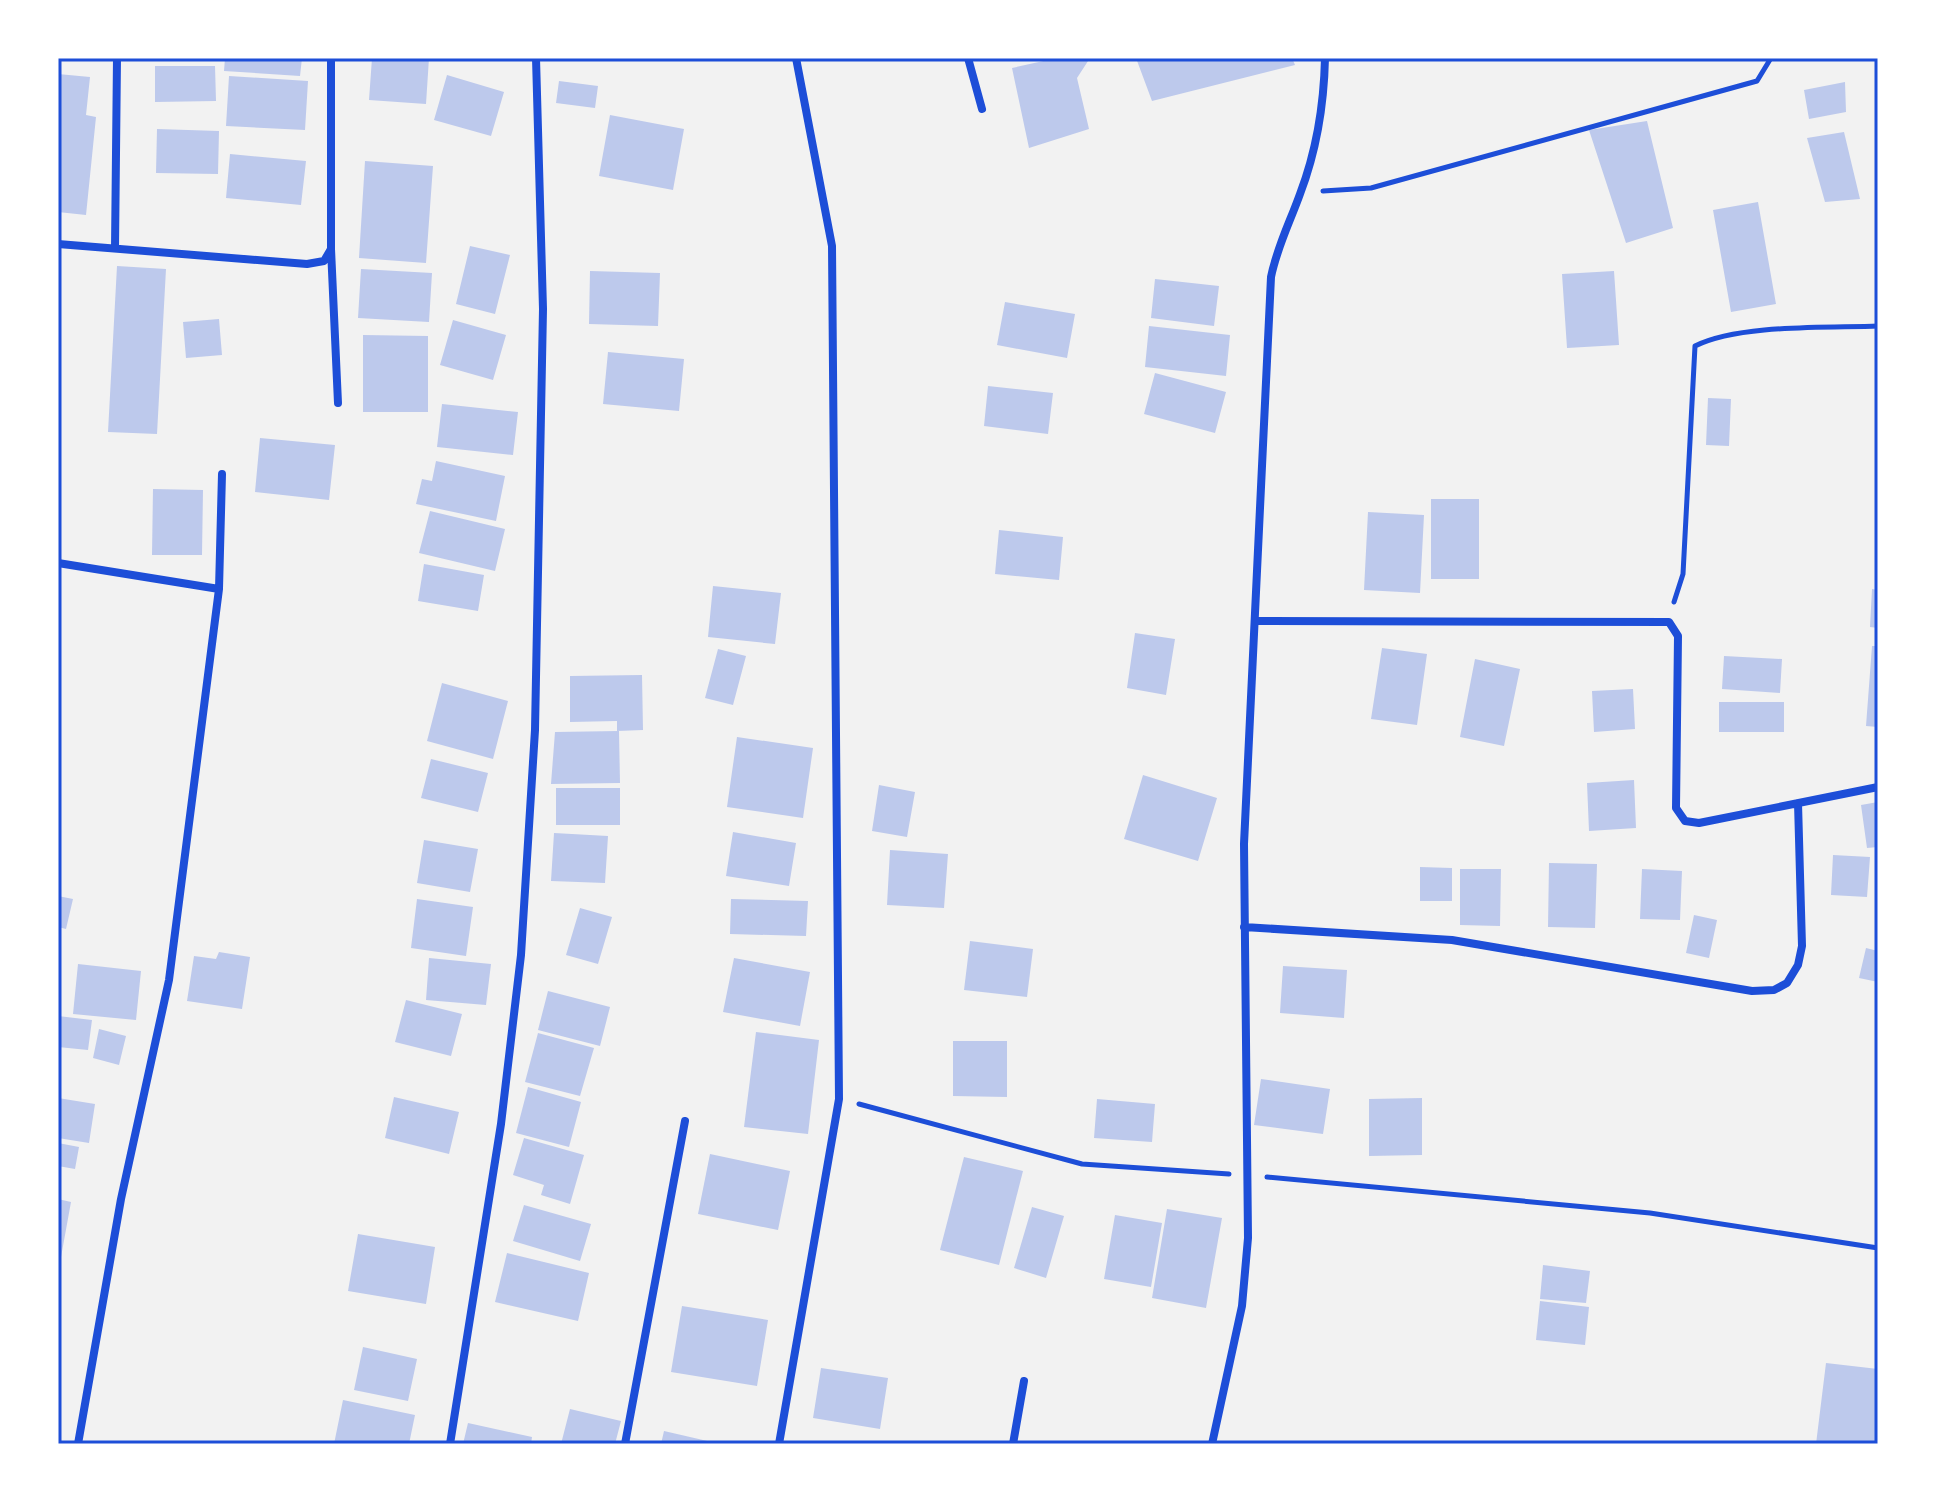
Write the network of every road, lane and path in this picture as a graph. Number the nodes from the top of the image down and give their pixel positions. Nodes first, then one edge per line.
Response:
1 (117, 58) edge
2 (331, 58) edge
3 (536, 58) edge
4 (796, 58) edge
5 (968, 58) edge
6 (1325, 58) edge
7 (1771, 58) edge
8 (982, 109) dead end
9 (1301, 192) junction
10 (58, 244) edge
11 (115, 248) junction
12 (331, 249) junction
13 (1878, 326) edge
14 (338, 403) dead end
15 (222, 474) dead end
16 (58, 563) edge
17 (219, 589) junction
18 (1255, 621) junction
19 (1653, 621) junction
20 (1878, 787) edge
21 (1798, 803) junction
22 (1244, 927) junction
23 (839, 1099) junction
24 (685, 1121) dead end
25 (1246, 1175) junction
26 (1878, 1248) edge
27 (1024, 1381) dead end
28 (78, 1444) edge
29 (450, 1444) edge
30 (625, 1444) edge
31 (779, 1444) edge
32 (1013, 1444) edge
33 (1212, 1444) edge

1 - 11 street
2 - 12 street
3 - 29 street
4 - 23 street
5 - 8 street
6 - 9 street
7 - 9 path
9 - 18 street
10 - 11 street
11 - 12 street
12 - 14 street
13 - 19 path
15 - 17 street
16 - 17 street
17 - 28 street
18 - 19 street
18 - 22 street
19 - 21 street
20 - 21 street
21 - 22 street
22 - 25 street
23 - 25 path
23 - 31 street
24 - 30 street
25 - 26 path
25 - 33 street
27 - 32 street

